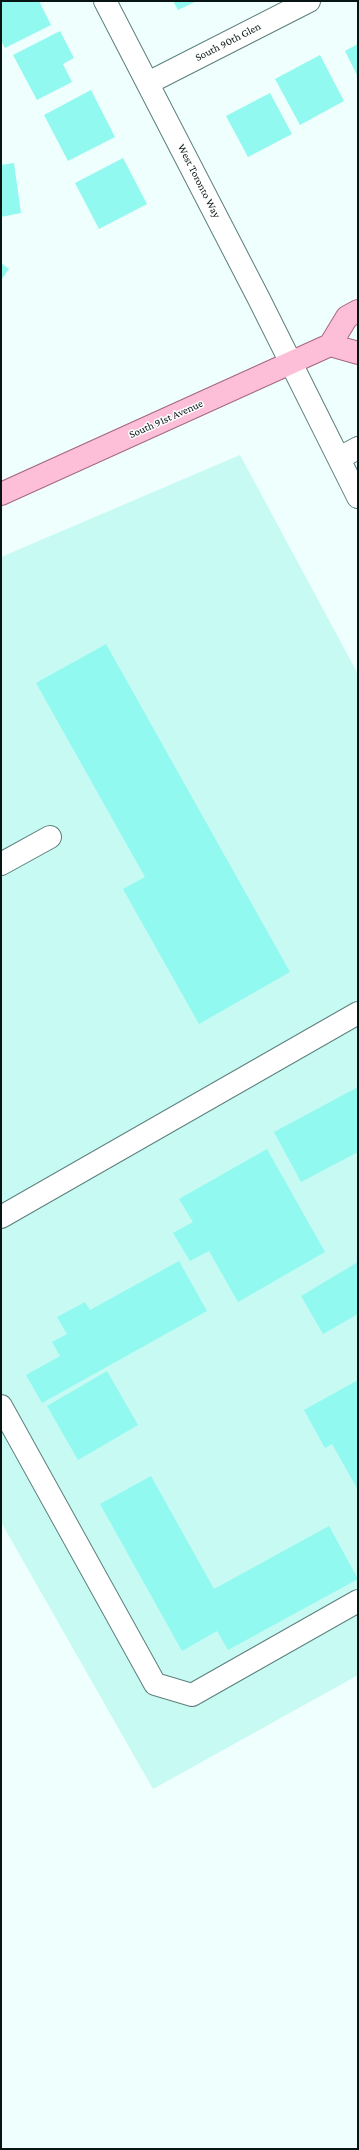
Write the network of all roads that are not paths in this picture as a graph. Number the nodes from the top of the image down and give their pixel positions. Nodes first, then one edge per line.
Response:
1 (105, 1) edge
2 (308, 1) edge
3 (148, 83) junction
4 (358, 311) edge
5 (330, 345) junction
6 (358, 353) edge
7 (291, 362) junction
8 (358, 448) edge
9 (338, 458) junction
10 (1, 494) edge
11 (358, 497) edge
12 (50, 836) dead end
13 (7, 860) edge
14 (358, 1013) edge
15 (1, 1217) edge
16 (1, 1406) edge
17 (358, 1601) edge

1 - 3 street, West Toronto Way
2 - 3 street, South 90th Glen
3 - 7 street, West Toronto Way
4 - 5 main road
5 - 6 main road
5 - 7 main road, South 91st Avenue
7 - 9 street, West Toronto Way
7 - 10 main road, South 91st Avenue
8 - 9 street
9 - 11 street, West Toronto Way
12 - 13 street
14 - 15 street
16 - 17 street

